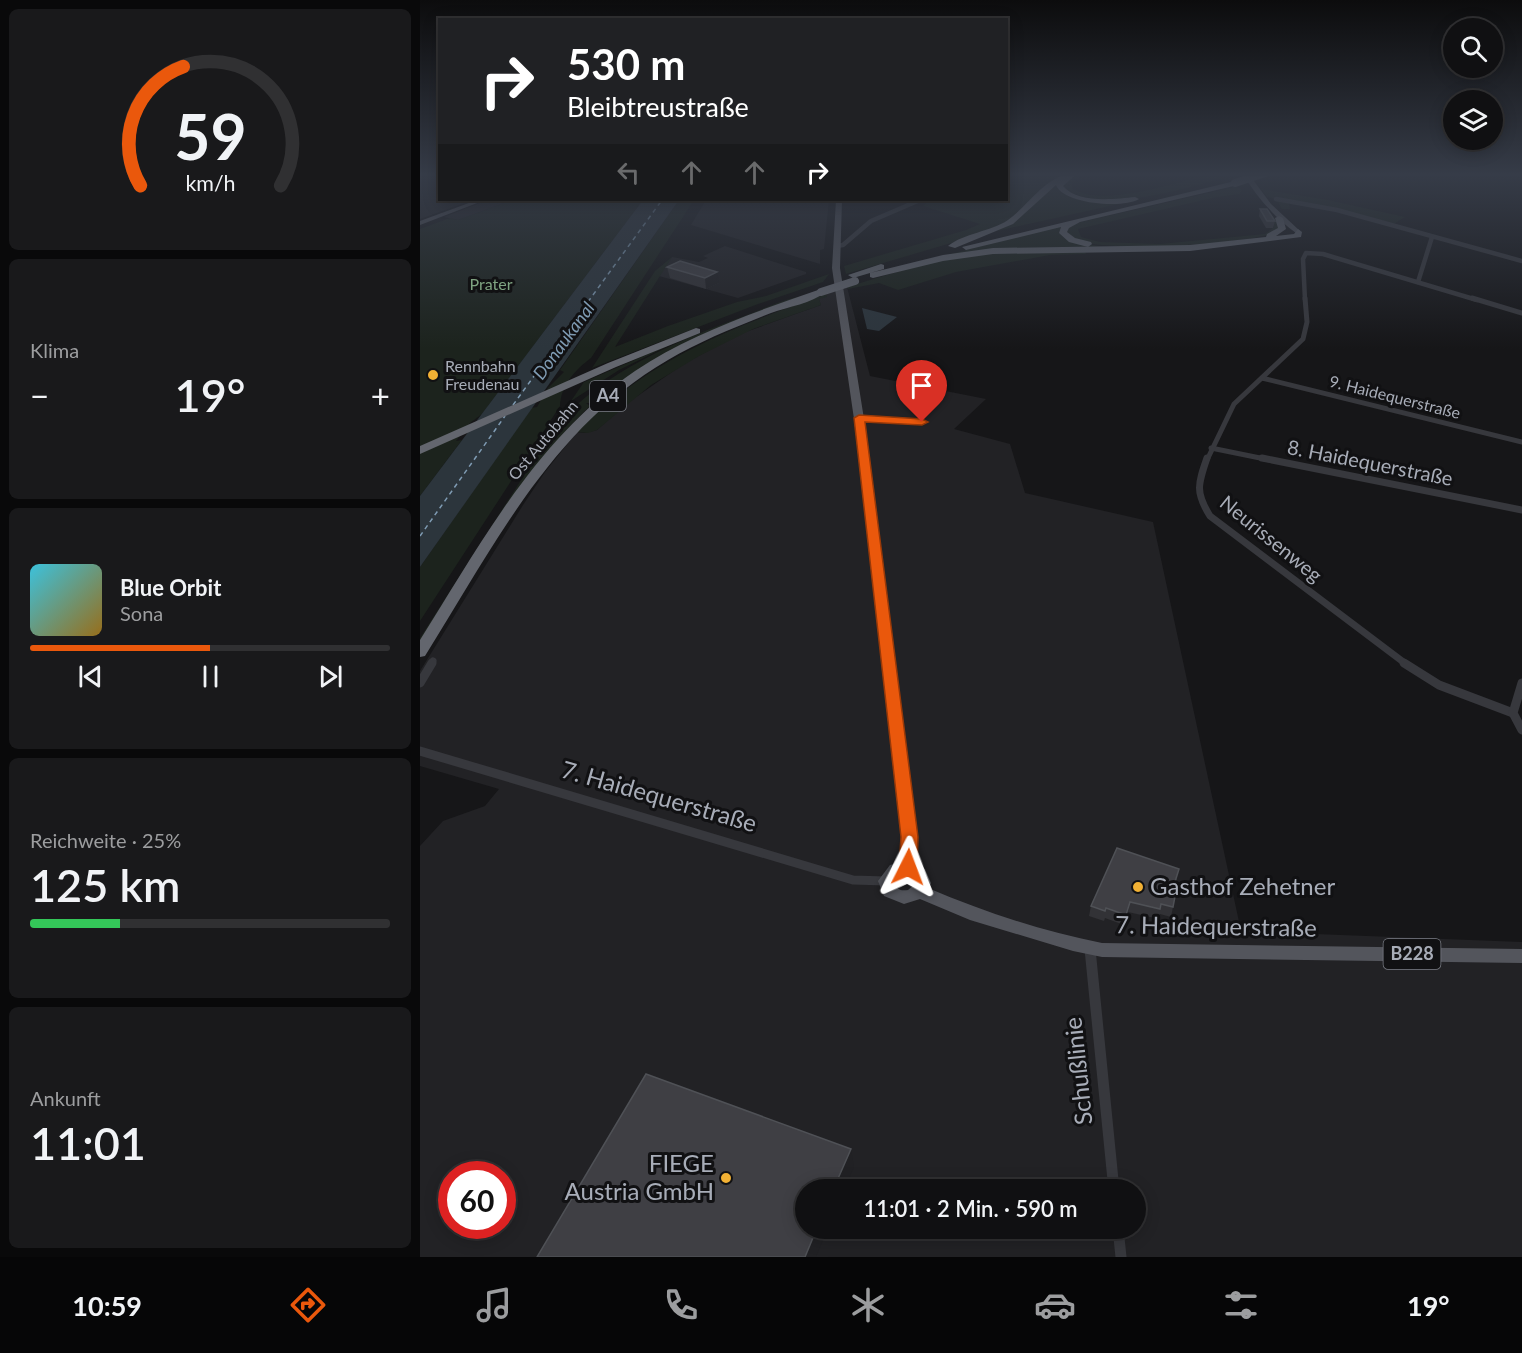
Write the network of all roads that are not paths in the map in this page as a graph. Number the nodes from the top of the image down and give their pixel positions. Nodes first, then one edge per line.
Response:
1 (837, 232) edge
2 (859, 232) edge
3 (987, 232) edge
4 (1007, 232) edge
5 (1026, 232) edge
6 (1063, 232) edge
7 (1277, 232) edge
8 (1298, 232) joint
9 (1413, 232) edge
10 (1270, 236) junction
11 (1432, 237) junction
12 (836, 246) junction
13 (952, 246) junction
14 (1522, 261) edge
15 (873, 275) junction
16 (854, 278) junction
17 (1418, 282) junction
18 (821, 289) junction
19 (1522, 314) edge
20 (1262, 378) junction
21 (859, 418) junction
22 (922, 422) dead end
23 (1522, 442) edge
24 (1212, 448) junction
25 (420, 450) edge
26 (1522, 510) edge
27 (420, 652) edge
28 (433, 662) dead end
29 (420, 683) edge
30 (1522, 683) edge
31 (1513, 713) junction
32 (1522, 730) edge
33 (420, 751) edge
34 (908, 867) junction
35 (886, 880) junction
36 (919, 891) junction
37 (1090, 949) junction
38 (1522, 956) edge
39 (1113, 1179) edge
40 (1119, 1239) edge
41 (1121, 1257) edge

1 - 12 main road
2 - 12 street
3 - 13 highway
4 - 13 highway, A4
5 - 15 highway, A4
6 - 10 highway
7 - 10 highway
8 - 10 highway
8 - 15 highway
9 - 11 street
11 - 14 street
11 - 17 street
12 - 21 main road
13 - 16 highway, A4
15 - 16 highway, A4
16 - 18 highway, A4, bridge
17 - 19 street
17 - 20 street, Neurissenweg
18 - 25 highway, A4
18 - 27 highway, Ost Autobahn / A4
20 - 23 street, 9. Haidequerstraße
20 - 24 street, Neurissenweg
21 - 22 street
21 - 34 main road
24 - 26 street, 8. Haidequerstraße
24 - 31 street, Neurissenweg
28 - 29 street
30 - 31 street
31 - 32 street
33 - 35 street, 7. Haidequerstraße
34 - 35 main road
34 - 36 main road
35 - 36 main road, 7. Haidequerstraße
36 - 37 main road, 7. Haidequerstraße / B228
37 - 38 main road, 7. Haidequerstraße / B228
37 - 39 street, Schußlinie
40 - 41 street

